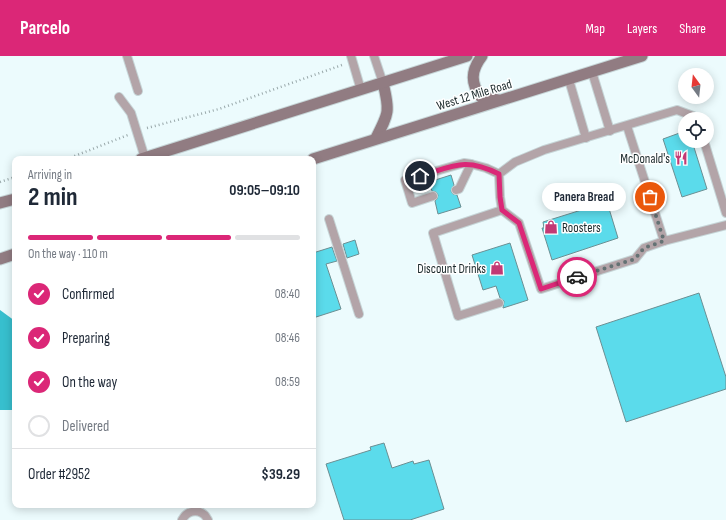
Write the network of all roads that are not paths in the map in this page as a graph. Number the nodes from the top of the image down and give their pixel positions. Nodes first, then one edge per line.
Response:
1 (127, 56) edge
2 (374, 56) edge
3 (467, 56) edge
4 (482, 56) edge
5 (642, 56) edge
6 (352, 59) edge
7 (592, 72) junction
8 (569, 80) junction
9 (383, 83) junction
10 (360, 90) junction
11 (138, 91) dead end
12 (119, 97) dead end
13 (503, 100) junction
14 (682, 112) edge
15 (627, 126) junction
16 (610, 131) junction
17 (376, 138) junction
18 (586, 138) junction
19 (706, 148) edge
20 (142, 156) edge
21 (149, 156) edge
22 (316, 158) edge
23 (471, 164) junction
24 (499, 174) junction
25 (456, 190) dead end
26 (433, 196) dead end
27 (12, 200) edge
28 (0, 203) edge
29 (502, 210) junction
30 (726, 213) edge
31 (329, 219) dead end
32 (726, 225) edge
33 (664, 241) junction
34 (12, 255) edge
35 (0, 259) edge
36 (499, 303) dead end
37 (359, 314) dead end
38 (182, 520) edge
39 (208, 520) edge

1 - 11 lane
2 - 9 lane
3 - 9 main road
4 - 13 main road
5 - 7 main road, West 12 Mile Road
6 - 10 lane
7 - 8 main road, West 12 Mile Road
7 - 16 lane
8 - 13 main road, West 12 Mile Road
8 - 18 lane
9 - 10 main road
9 - 17 main road
10 - 21 main road
12 - 20 lane
13 - 17 main road, West 12 Mile Road
14 - 15 lane
15 - 16 lane
15 - 33 lane
16 - 18 lane
17 - 22 main road, West 12 Mile Road
18 - 24 lane
19 - 30 lane
23 - 24 lane
23 - 25 lane
23 - 26 lane
24 - 29 lane
27 - 28 main road
29 - 33 lane
29 - 36 lane
31 - 37 lane
32 - 33 lane
34 - 35 main road
38 - 39 lane

